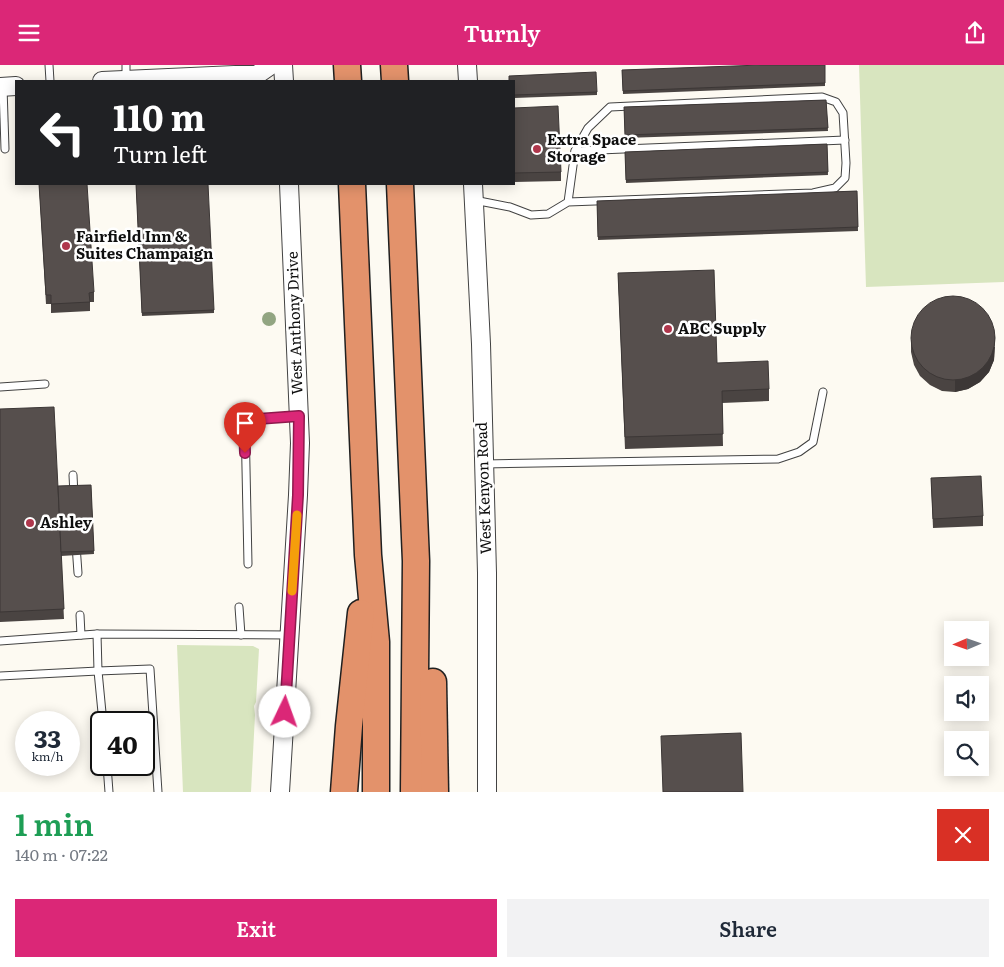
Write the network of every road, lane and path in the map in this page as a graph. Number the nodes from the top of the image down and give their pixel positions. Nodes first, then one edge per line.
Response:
1 (49, 65) edge
2 (271, 65) edge
3 (283, 65) edge
4 (347, 65) edge
5 (394, 65) edge
6 (468, 65) edge
7 (126, 75) edge
8 (50, 80) edge
9 (106, 80) edge
10 (284, 80) edge
11 (348, 80) edge
12 (395, 80) edge
13 (468, 80) edge
14 (6, 87) edge
15 (2, 135) edge
16 (845, 140) junction
17 (5, 149) dead end
18 (575, 151) junction
19 (289, 185) edge
20 (352, 185) edge
21 (400, 185) edge
22 (474, 192) edge
23 (568, 202) junction
24 (45, 384) dead end
25 (0, 387) edge
26 (823, 392) dead end
27 (299, 416) junction
28 (484, 464) junction
29 (73, 475) dead end
30 (74, 505) edge
31 (76, 535) edge
32 (368, 555) junction
33 (416, 561) junction
34 (248, 564) dead end
35 (78, 573) dead end
36 (239, 607) dead end
37 (80, 615) dead end
38 (81, 635) junction
39 (97, 635) junction
40 (240, 635) junction
41 (289, 635) junction
42 (0, 641) edge
43 (98, 671) junction
44 (0, 676) edge
45 (102, 711) edge
46 (108, 776) edge
47 (109, 792) edge
48 (158, 792) edge
49 (280, 792) edge
50 (344, 792) edge
51 (376, 792) edge
52 (414, 792) edge
53 (435, 792) edge
54 (487, 792) edge

1 - 8 lane
2 - 7 street
3 - 10 street
4 - 11 highway
5 - 12 highway
6 - 13 street
7 - 9 street
14 - 15 lane
15 - 17 lane
16 - 18 lane
16 - 18 lane
16 - 23 lane
18 - 23 lane
19 - 27 street, West Anthony Drive
20 - 32 highway
21 - 33 highway
22 - 23 lane
22 - 28 street, West Kenyon Road
24 - 25 lane
26 - 28 lane
27 - 34 lane
27 - 41 street, West Anthony Drive
28 - 54 street, West Kenyon Road
29 - 30 lane
31 - 35 lane
32 - 50 highway
32 - 51 highway
33 - 52 highway
33 - 53 highway
36 - 40 lane
37 - 38 lane
38 - 39 lane
38 - 42 lane
39 - 40 lane
39 - 43 lane
40 - 41 lane
41 - 49 street, West Anthony Drive
43 - 44 lane
43 - 45 lane
43 - 48 lane
46 - 47 lane

